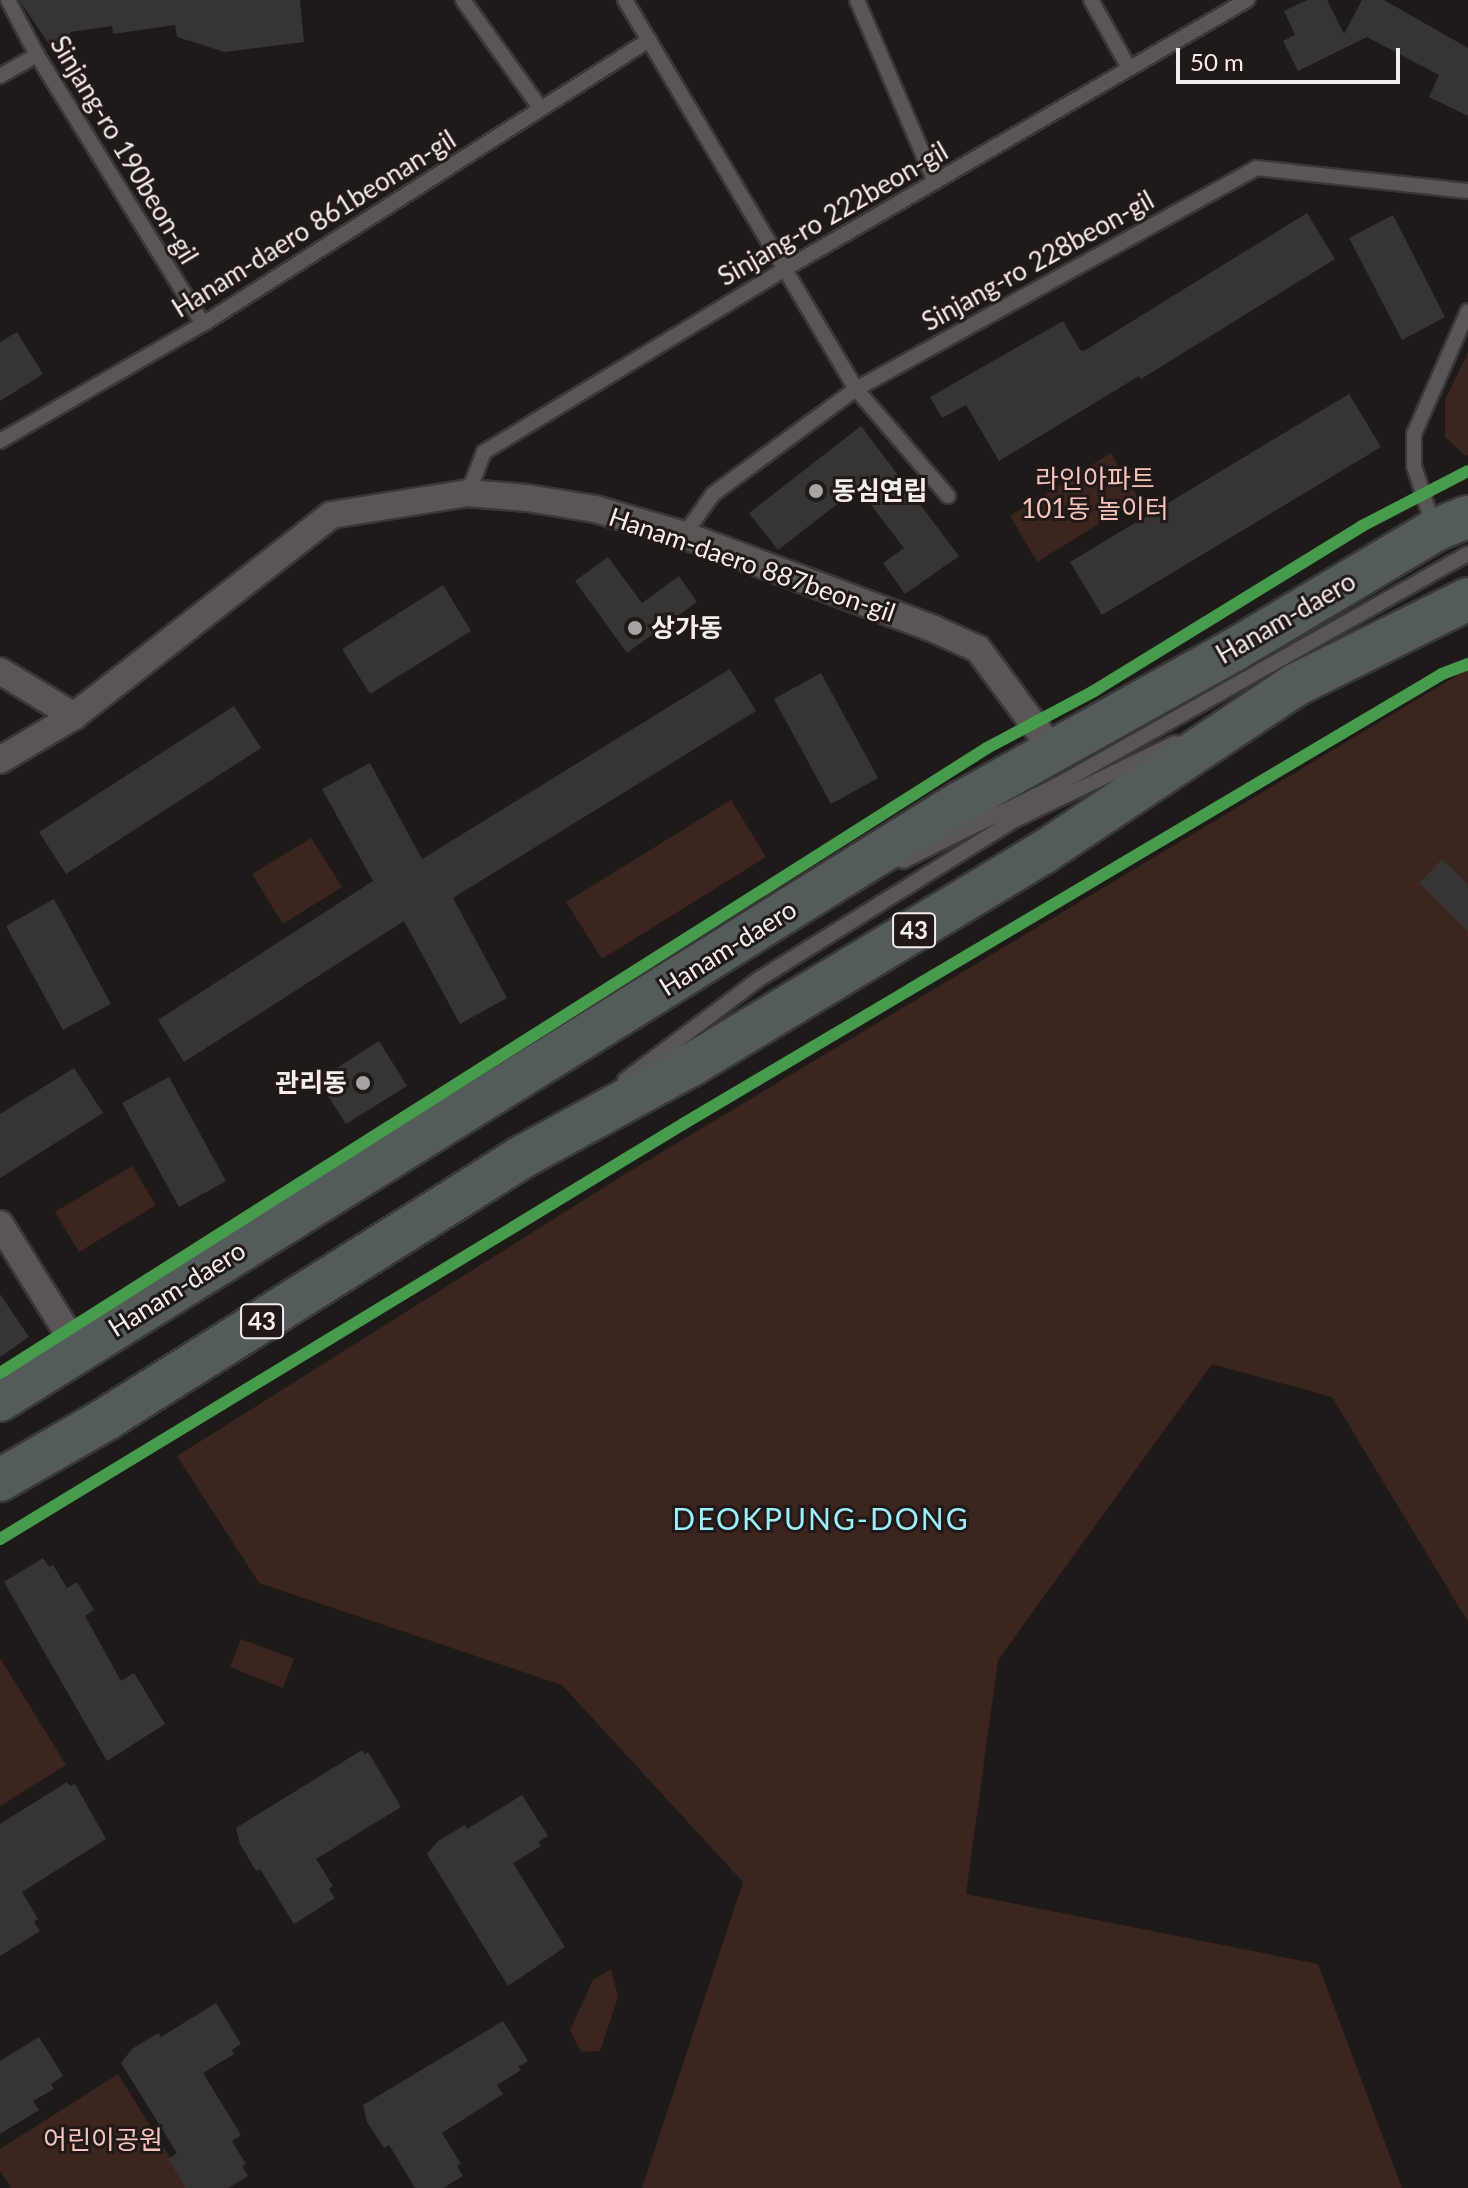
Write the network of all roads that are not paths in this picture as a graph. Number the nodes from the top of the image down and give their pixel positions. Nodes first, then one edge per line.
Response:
1 (8, 0) edge
2 (463, 0) edge
3 (625, 0) edge
4 (857, 0) edge
5 (1091, 0) edge
6 (1247, 0) edge
7 (649, 40) junction
8 (37, 55) junction
9 (1129, 68) junction
10 (0, 76) edge
11 (541, 109) junction
12 (935, 182) junction
13 (1468, 191) edge
14 (785, 269) junction
15 (1468, 311) edge
16 (203, 324) junction
17 (856, 389) junction
18 (0, 441) edge
19 (468, 493) junction
20 (948, 496) dead end
21 (1452, 524) edge
22 (684, 535) junction
23 (1468, 554) edge
24 (1468, 599) edge
25 (0, 671) edge
26 (74, 716) junction
27 (1052, 749) junction
28 (0, 760) edge
29 (890, 867) dead end
30 (876, 874) dead end
31 (734, 945) junction
32 (0, 1224) edge
33 (79, 1351) junction
34 (0, 1400) edge
35 (0, 1480) edge

1 - 8 lane, Sinjang-ro 190beon-gil
2 - 11 lane
3 - 7 lane
4 - 12 lane
5 - 9 lane
6 - 9 lane, Sinjang-ro 222beon-gil
7 - 11 lane, Hanam-daero 861beonan-gil
7 - 14 lane
8 - 10 lane
8 - 16 lane, Sinjang-ro 190beon-gil
9 - 12 lane, Sinjang-ro 222beon-gil
11 - 16 lane, Hanam-daero 861beonan-gil
12 - 14 lane, Sinjang-ro 222beon-gil
13 - 17 lane, Sinjang-ro 228beon-gil
14 - 17 lane
14 - 19 lane, Sinjang-ro 222beon-gil
15 - 21 lane
16 - 18 lane, Hanam-daero 861beonan-gil
17 - 20 lane
17 - 22 lane, Sinjang-ro 228beon-gil
19 - 22 street, Hanam-daero 887beon-gil
19 - 26 street, Hanam-daero 887beon-gil
21 - 27 main road, Hanam-daero
22 - 27 street, Hanam-daero 887beon-gil
23 - 29 lane
24 - 35 main road, 43
25 - 26 street
26 - 28 street, Hanam-daero 887beon-gil
27 - 31 main road, Hanam-daero
30 - 31 lane
31 - 33 main road, Hanam-daero
32 - 33 street
33 - 34 main road, Hanam-daero

